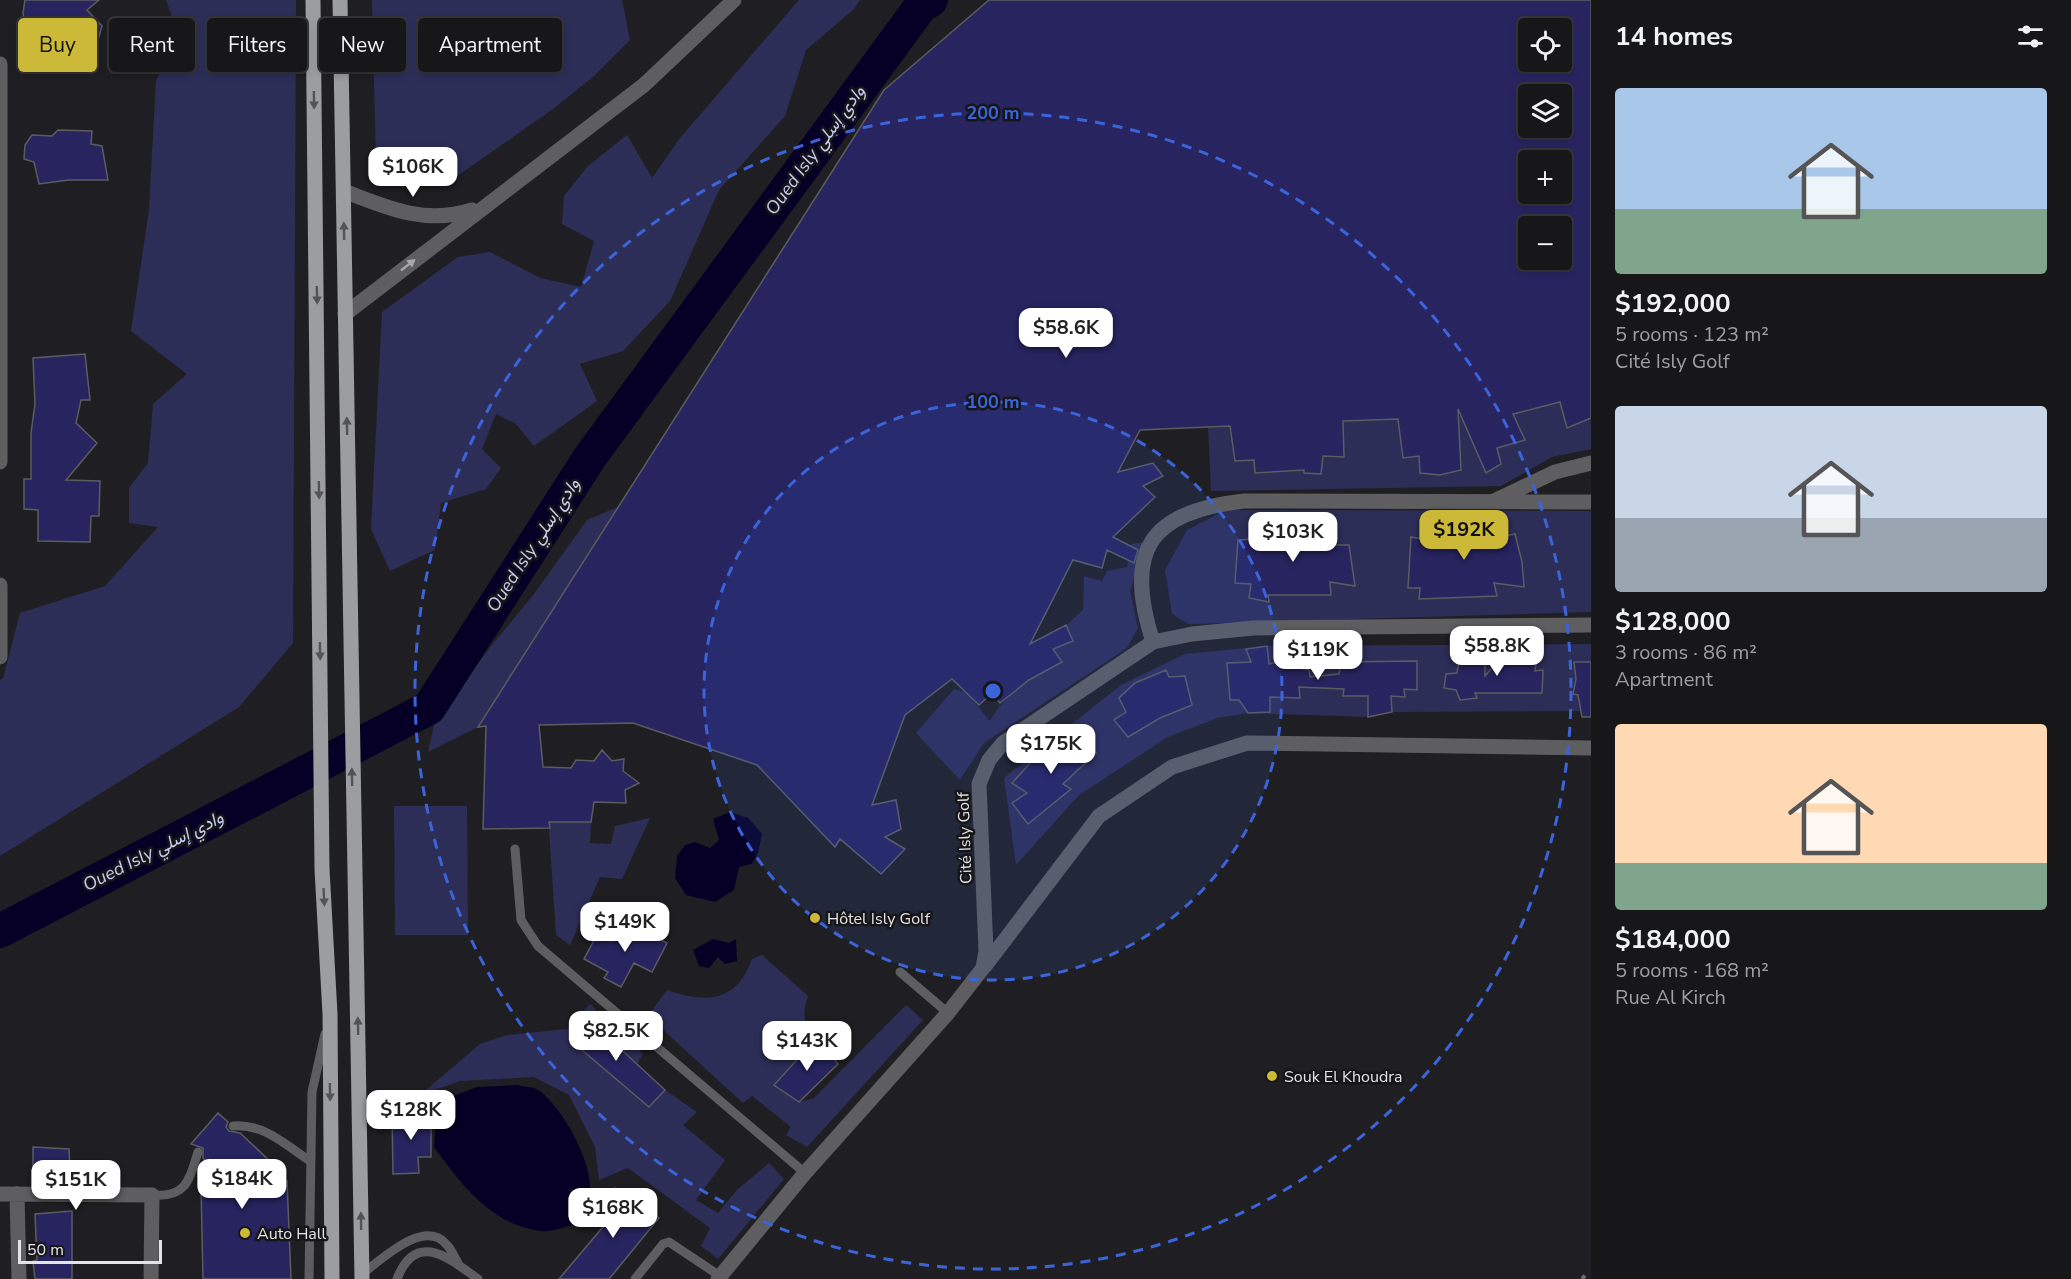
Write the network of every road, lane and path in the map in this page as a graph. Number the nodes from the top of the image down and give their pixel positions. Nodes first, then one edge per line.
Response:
1 (313, 0) edge
2 (340, 0) edge
3 (734, 0) edge
4 (0, 64) edge
5 (344, 191) junction
6 (484, 207) junction
7 (345, 314) junction
8 (0, 462) edge
9 (1591, 463) edge
10 (1591, 502) edge
11 (1488, 503) junction
12 (0, 585) edge
13 (1591, 625) edge
14 (1153, 642) junction
15 (0, 657) edge
16 (1591, 748) edge
17 (515, 849) dead end
18 (983, 968) junction
19 (900, 972) dead end
20 (948, 1013) junction
21 (330, 1014) junction
22 (233, 1126) dead end
23 (198, 1152) dead end
24 (310, 1161) junction
25 (805, 1173) junction
26 (0, 1194) edge
27 (17, 1194) junction
28 (152, 1195) junction
29 (459, 1265) junction
30 (1587, 1273) dead end
31 (362, 1276) edge
32 (719, 1277) edge
33 (19, 1279) edge
34 (151, 1279) edge
35 (309, 1279) edge
36 (332, 1279) edge
37 (397, 1279) edge
38 (478, 1279) edge
39 (635, 1279) edge
40 (1582, 1279) edge

1 -> 21 main road
2 - 5 main road
3 - 6 street
4 - 8 street
5 - 6 street
7 -> 5 main road
7 -> 6 street
31 -> 7 main road
9 - 11 street
10 - 11 street
11 - 14 street
12 - 15 street
13 - 14 street, Cité Isly Golf
14 - 18 street, Cité Isly Golf
16 - 18 street
17 - 25 lane
18 - 20 street
19 - 20 lane
20 - 25 street
21 - 24 lane
21 -> 36 main road
22 - 24 lane
23 - 28 lane
24 - 35 lane
25 - 32 street
26 - 27 street
27 - 28 street
27 - 33 street
28 - 34 street
29 - 31 lane
29 - 37 lane
29 - 38 lane
30 - 40 path
32 - 39 lane

